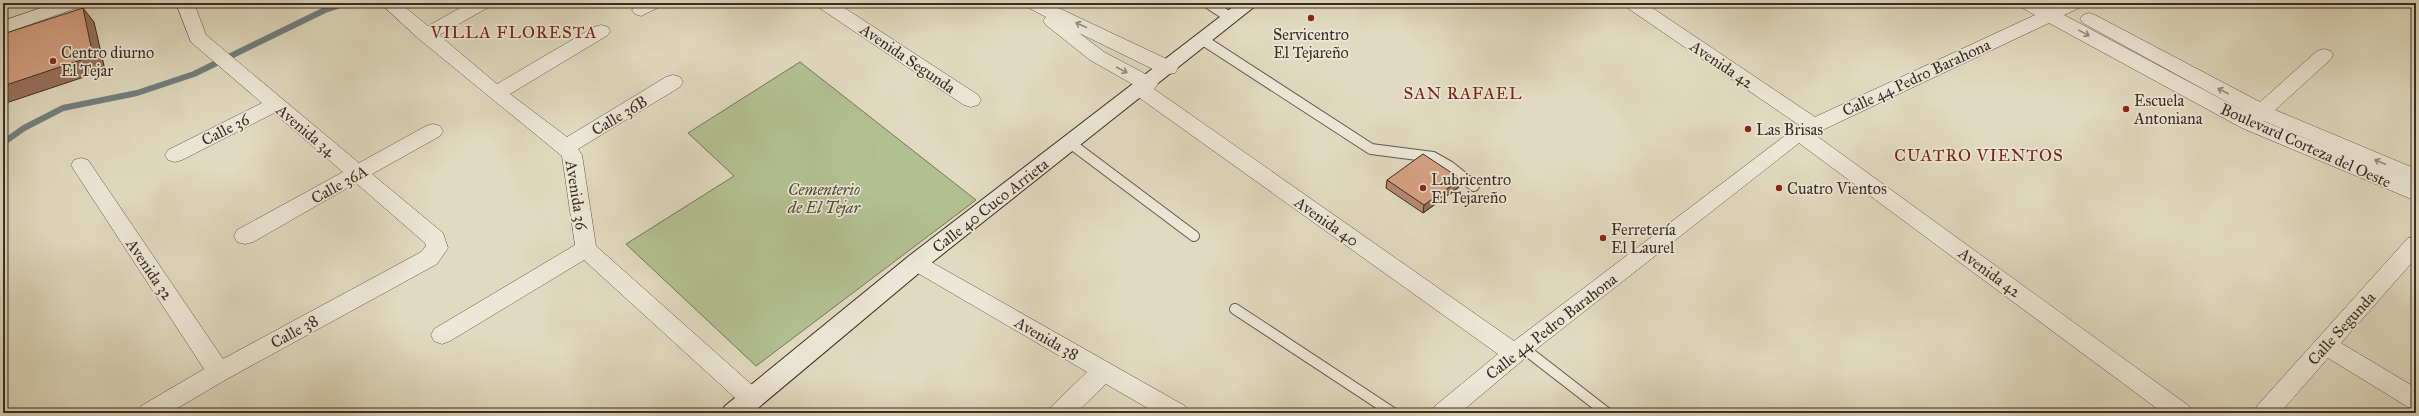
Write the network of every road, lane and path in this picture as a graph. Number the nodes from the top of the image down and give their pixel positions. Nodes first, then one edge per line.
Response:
1 (73, 3) edge
2 (185, 3) edge
3 (389, 3) edge
4 (483, 3) edge
5 (824, 3) edge
6 (1029, 3) edge
7 (1033, 3) edge
8 (1208, 3) edge
9 (1250, 3) edge
10 (1632, 3) edge
11 (2027, 3) edge
12 (2064, 8) edge
13 (1231, 18) junction
14 (3, 28) edge
15 (601, 31) dead end
16 (426, 35) junction
17 (1203, 40) junction
18 (2324, 54) dead end
19 (1168, 68) junction
20 (673, 82) dead end
21 (1145, 86) junction
22 (496, 93) junction
23 (971, 100) dead end
24 (275, 104) junction
25 (2255, 118) junction
26 (1806, 129) junction
27 (433, 131) dead end
28 (1070, 143) junction
29 (566, 147) junction
30 (175, 155) dead end
31 (81, 165) dead end
32 (357, 174) junction
33 (2416, 177) edge
34 (1474, 186) dead end
35 (2416, 193) edge
36 (246, 236) dead end
37 (1194, 236) dead end
38 (2416, 244) edge
39 (437, 248) joint
40 (586, 249) junction
41 (917, 262) junction
42 (2409, 266) edge
43 (1235, 309) dead end
44 (442, 336) dead end
45 (2325, 345) junction
46 (1518, 350) junction
47 (1104, 371) junction
48 (219, 372) junction
49 (752, 399) junction
50 (2416, 400) edge
51 (149, 413) edge
52 (734, 413) edge
53 (1060, 413) edge
54 (1177, 413) edge
55 (1393, 413) edge
56 (1443, 413) edge
57 (1607, 413) edge
58 (2181, 413) edge
59 (2265, 413) edge

1 - 14 street
2 - 24 street, Avenida 34
3 - 16 street, Avenida 36
4 - 16 street
5 - 23 street, Avenida Segunda
6 -> 21 street, Avenida 40
19 -> 7 street
8 - 13 lane
9 - 13 main road, Calle 40 Cuco Arrieta
10 - 26 street, Avenida 42
11 - 12 street, Boulevard Corteza del Oeste
12 - 25 street, Boulevard Corteza del Oeste
12 - 26 street, Calle 44 Pedro Barahona
13 - 17 main road, Calle 40 Cuco Arrieta
15 - 22 street
16 - 22 street, Avenida 36
17 - 19 main road, Calle 40 Cuco Arrieta
17 - 34 lane
18 - 25 street
19 - 21 main road, Calle 40 Cuco Arrieta
20 - 29 street, Calle 36B
21 - 28 main road, Calle 40 Cuco Arrieta
21 - 46 street, Avenida 40
22 - 29 street, Avenida 36
24 - 30 street, Calle 36
24 - 32 street, Avenida 34
33 -> 25 street, Boulevard Corteza del Oeste
25 - 35 street, Boulevard Corteza del Oeste
26 - 46 street, Calle 44 Pedro Barahona
26 - 58 street, Avenida 42
27 - 32 street, Calle 36A
28 - 37 lane
28 - 41 main road, Calle 40 Cuco Arrieta
29 - 40 street, Avenida 36
31 - 48 street, Avenida 32
32 - 36 street, Calle 36A
32 - 39 street, Avenida 34
38 - 42 street, Calle Segunda
39 - 48 street, Calle 38
40 - 44 street
40 - 49 street, Avenida 36
41 - 47 street, Avenida 38
41 - 49 main road, Calle 40 Cuco Arrieta
42 - 45 street, Calle Segunda
43 - 55 lane
45 - 50 street
45 - 59 street, Calle Segunda
46 - 56 street, Calle 44 Pedro Barahona
46 - 57 lane
47 - 53 street
47 - 54 street, Avenida 38
48 - 51 street, Calle 38
49 - 52 main road, Calle 40 Cuco Arrieta

